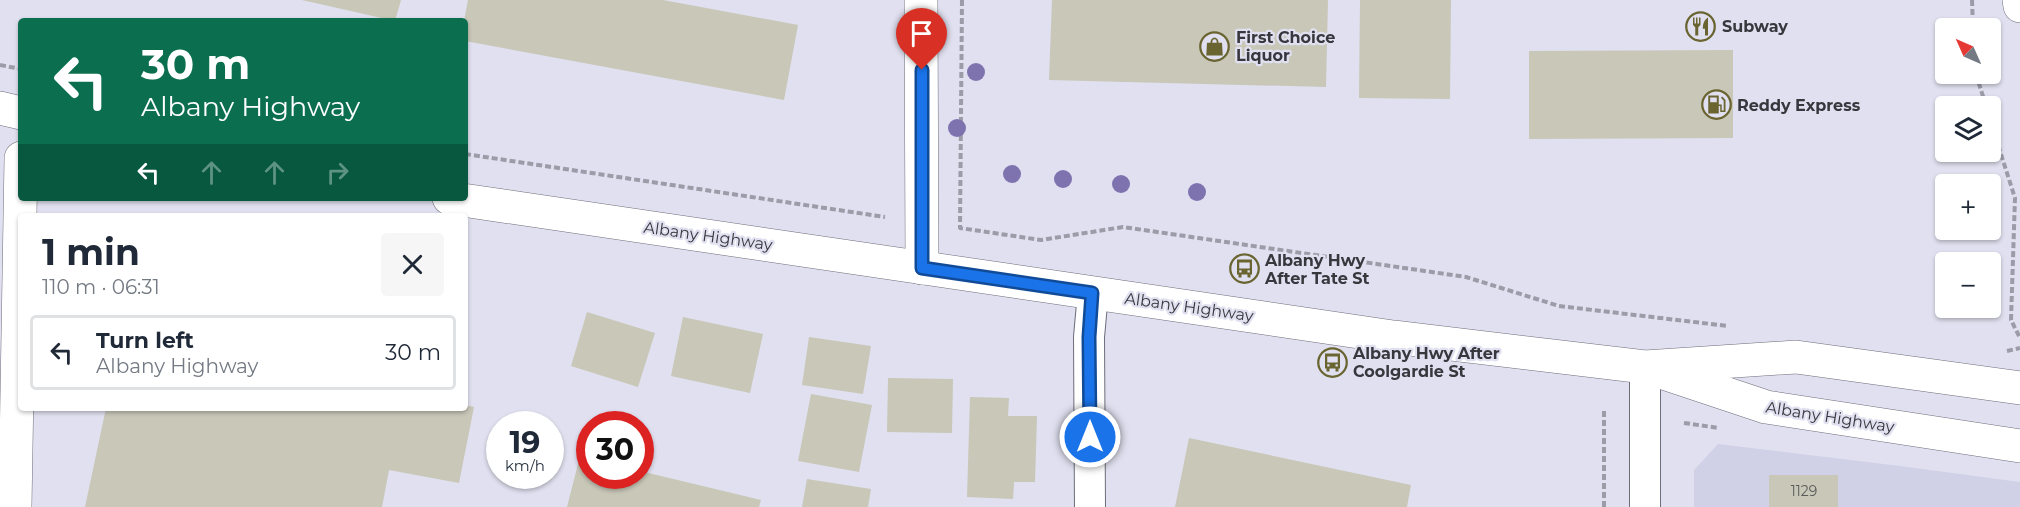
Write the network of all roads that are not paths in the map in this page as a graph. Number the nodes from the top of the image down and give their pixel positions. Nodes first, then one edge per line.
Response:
1 (921, 0) edge
2 (2019, 0) edge
3 (2020, 6) edge
4 (0, 108) edge
5 (18, 112) edge
6 (468, 201) edge
7 (922, 268) junction
8 (1092, 293) junction
9 (18, 332) edge
10 (1646, 367) junction
11 (2020, 388) edge
12 (2020, 446) edge
13 (15, 507) edge
14 (1090, 507) edge
15 (1645, 507) edge

1 - 7 main road
2 - 3 main road
4 - 5 main road
6 - 7 main road, Albany Highway
7 - 8 main road, Albany Highway
8 - 10 main road, Albany Highway
8 - 14 street
9 - 13 main road
10 - 11 main road, Albany Highway
10 - 12 main road, Albany Highway
10 - 15 street

